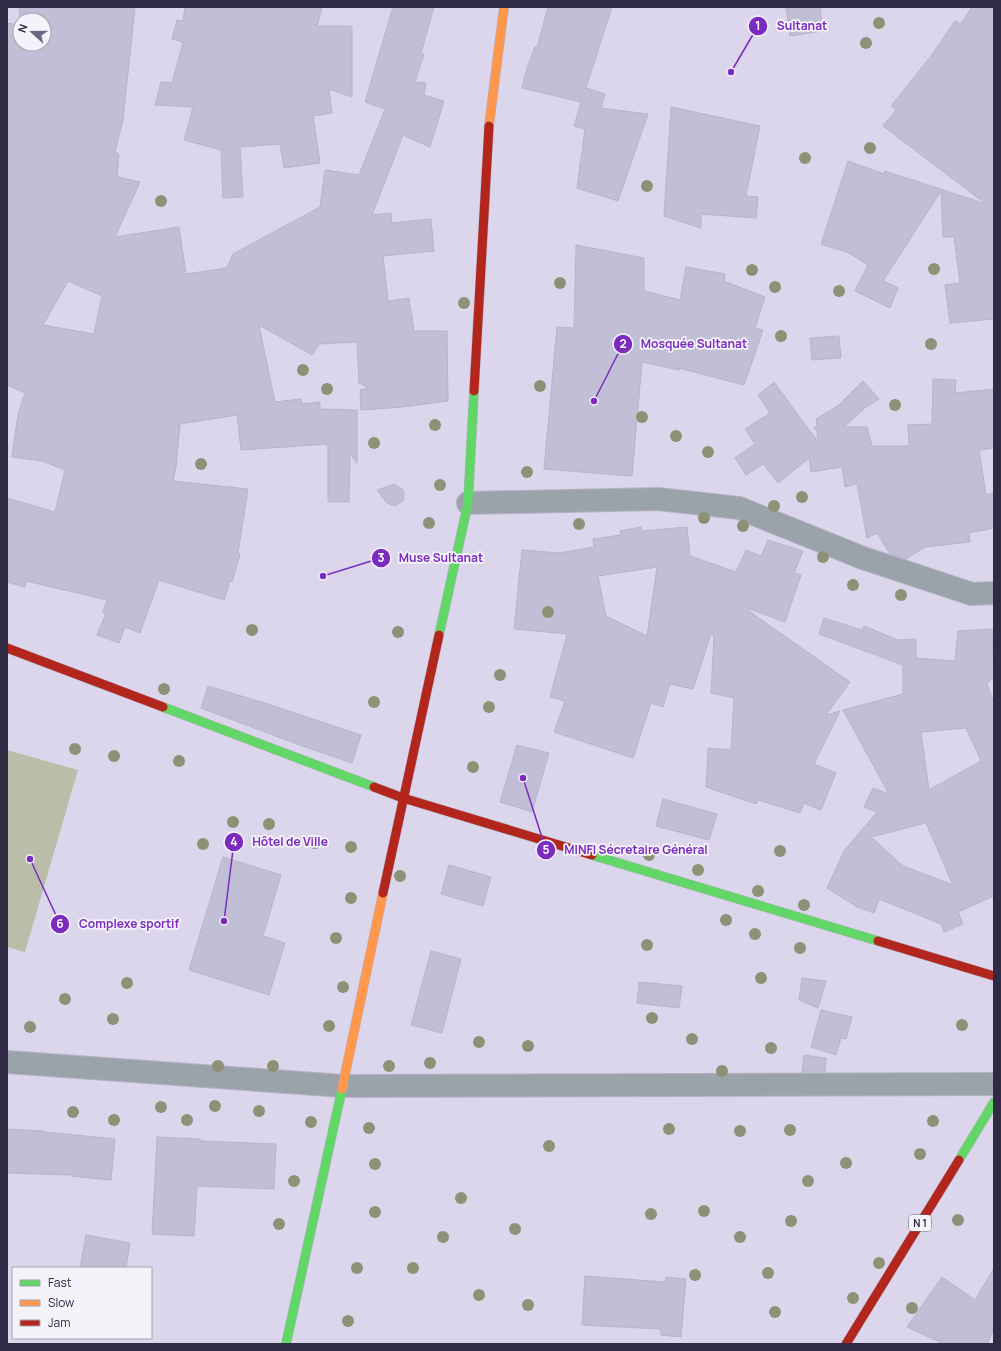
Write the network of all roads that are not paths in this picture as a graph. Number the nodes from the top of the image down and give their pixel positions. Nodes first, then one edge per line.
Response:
1 (504, 7) edge
2 (468, 502) junction
3 (994, 593) edge
4 (7, 648) edge
5 (403, 798) junction
6 (994, 976) edge
7 (7, 1062) edge
8 (994, 1084) edge
9 (343, 1086) junction
10 (994, 1102) edge
11 (286, 1344) edge
12 (846, 1344) edge

1 - 2 main road
2 - 3 street
2 - 5 main road
4 - 5 main road
5 - 6 main road
5 - 9 main road
7 - 9 street
8 - 9 street
9 - 11 main road
10 - 12 main road, N 1

